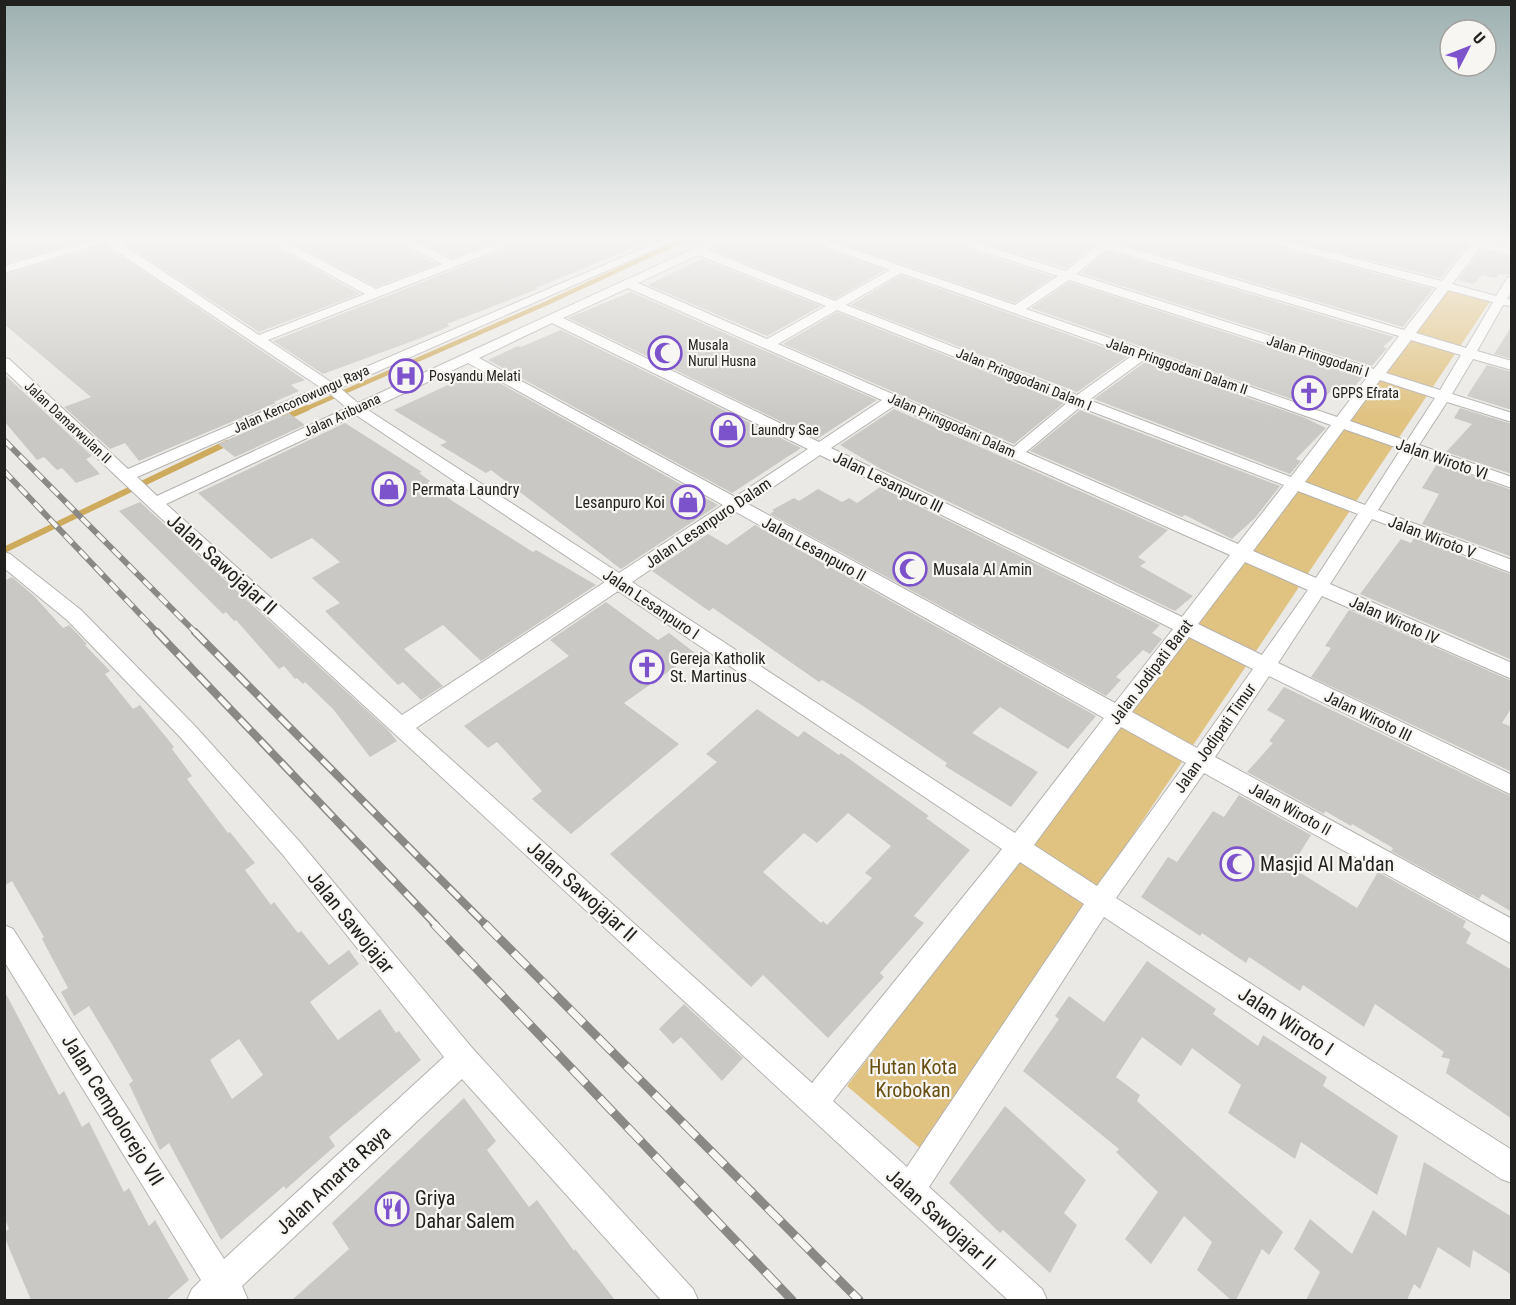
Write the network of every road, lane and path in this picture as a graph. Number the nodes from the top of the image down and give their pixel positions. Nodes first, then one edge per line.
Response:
1 (196, 299) edge
2 (362, 299) edge
3 (543, 299) edge
4 (593, 299) edge
5 (664, 299) edge
6 (824, 299) edge
7 (846, 299) edge
8 (985, 299) edge
9 (1033, 299) edge
10 (1139, 299) edge
11 (1293, 299) edge
12 (1434, 299) edge
13 (1505, 302) edge
14 (837, 304) junction
15 (1016, 310) junction
16 (552, 318) junction
17 (1407, 335) junction
18 (257, 340) junction
19 (768, 344) junction
20 (1144, 354) junction
21 (1469, 354) junction
22 (468, 357) junction
23 (4, 362) edge
24 (1512, 366) edge
25 (1377, 374) junction
26 (341, 396) junction
27 (1444, 396) junction
28 (894, 399) junction
29 (1078, 401) junction
30 (1512, 418) edge
31 (1340, 423) junction
32 (1373, 435) joint
33 (819, 448) junction
34 (1409, 448) junction
35 (1016, 453) junction
36 (1294, 483) junction
37 (1512, 483) edge
38 (139, 488) junction
39 (733, 504) junction
40 (1360, 509) junction
41 (1242, 552) junction
42 (7, 563) edge
43 (1512, 567) edge
44 (1276, 568) joint
45 (620, 583) junction
46 (1319, 587) junction
47 (1185, 627) junction
48 (1224, 646) joint
49 (1264, 666) junction
50 (1512, 672) edge
51 (1118, 716) junction
52 (401, 727) junction
53 (1162, 740) joint
54 (1201, 760) junction
55 (1512, 786) edge
56 (1018, 847) junction
57 (1060, 875) joint
58 (1100, 901) junction
59 (1512, 932) edge
60 (4, 937) edge
61 (463, 1059) junction
62 (815, 1102) junction
63 (1512, 1168) edge
64 (909, 1190) junction
65 (219, 1295) edge
66 (682, 1300) edge
67 (1031, 1300) edge

1 - 18 street, Jalan Lesanpuro I
2 - 18 street
3 - 26 street, Jalan Kenconowungu Raya
4 - 16 street, Jalan Aribuana
5 - 19 street, Jalan Pringgodani Dalam
6 - 14 street, Jalan Pringgodani Dalam I
7 - 14 street
8 - 15 street, Jalan Pringgodani Dalam II
9 - 15 street
10 - 25 street, Jalan Pringgodani I
11 - 17 street
12 - 17 street, Jalan Jodipati Barat
13 - 21 street, Jalan Jodipati Timur
14 - 19 street
14 - 29 street, Jalan Pringgodani Dalam I
15 - 20 street, Jalan Pringgodani Dalam II
16 - 22 street, Jalan Aribuana
16 - 33 street, Jalan Lesanpuro III
17 - 21 street
17 - 25 street, Jalan Jodipati Barat
18 - 26 street, Jalan Lesanpuro I
19 - 28 street, Jalan Pringgodani Dalam
20 - 29 street
20 - 31 street, Jalan Pringgodani Dalam II
21 - 24 street
21 - 27 street, Jalan Jodipati Timur
22 - 26 street, Jalan Aribuana
22 - 39 street, Jalan Lesanpuro II
23 - 38 street, Jalan Damarwulan II
25 - 27 street, Jalan Pringgodani I
25 - 31 street, Jalan Jodipati Barat
26 - 38 street, Jalan Aribuana
26 - 38 street, Jalan Kenconowungu Raya
26 - 45 street, Jalan Lesanpuro I
27 - 30 street, Jalan Pringgodani I
27 - 34 street, Jalan Jodipati Timur
28 - 33 street, Jalan Lesanpuro Dalam
28 - 35 street, Jalan Pringgodani Dalam
29 - 35 street
29 - 36 street, Jalan Pringgodani Dalam I
31 - 32 street, Jalan Pringgodani Dalam II
31 - 36 street, Jalan Jodipati Barat
32 - 34 street, Jalan Wiroto VI
33 - 39 street, Jalan Lesanpuro Dalam
33 - 47 street, Jalan Lesanpuro III
34 - 37 street, Jalan Wiroto VI
34 - 40 street, Jalan Jodipati Timur
35 - 41 street, Jalan Pringgodani Dalam
36 - 40 street, Jalan Pringgodani Dalam I
36 - 41 street, Jalan Jodipati Barat
38 - 52 street, Jalan Sawojajar II
39 - 45 street, Jalan Lesanpuro Dalam
39 - 51 street, Jalan Lesanpuro II
40 - 43 street, Jalan Wiroto V
40 - 46 street, Jalan Jodipati Timur
41 - 44 street, Jalan Pringgodani Dalam
41 - 47 street, Jalan Jodipati Barat
42 - 61 street, Jalan Sawojajar
44 - 46 street, Jalan Wiroto IV
45 - 52 street, Jalan Lesanpuro Dalam
45 - 56 street, Jalan Lesanpuro I
46 - 49 street, Jalan Jodipati Timur
46 - 50 street, Jalan Wiroto IV
47 - 48 street, Jalan Lesanpuro III
47 - 51 street, Jalan Jodipati Barat
48 - 49 street, Jalan Wiroto III
49 - 54 street, Jalan Jodipati Timur
49 - 55 street, Jalan Wiroto III
51 - 53 street, Jalan Lesanpuro II
51 - 56 street, Jalan Jodipati Barat
52 - 62 street, Jalan Sawojajar II
53 - 54 street, Jalan Wiroto II
54 - 58 street, Jalan Jodipati Timur
54 - 59 street, Jalan Wiroto II
56 - 57 street, Jalan Lesanpuro I
56 - 62 street, Jalan Jodipati Barat
57 - 58 street, Jalan Wiroto I
58 - 63 street, Jalan Wiroto I
58 - 64 street, Jalan Jodipati Timur
60 - 65 street, Jalan Cempolorejo VII
61 - 65 street, Jalan Amarta Raya
61 - 66 street, Jalan Sawojajar
62 - 64 street, Jalan Sawojajar II
64 - 67 street, Jalan Sawojajar II

